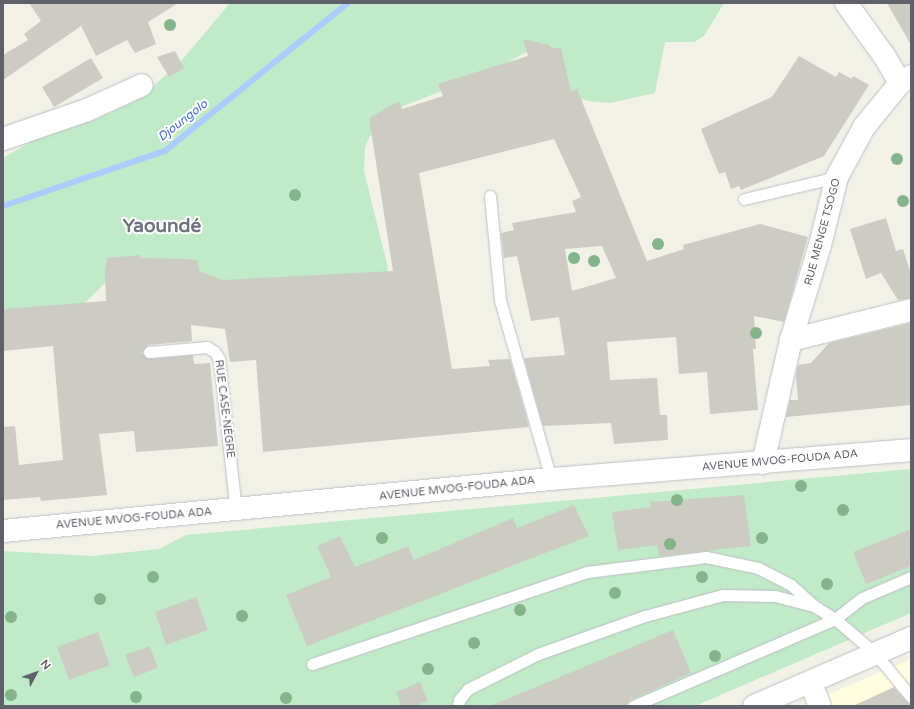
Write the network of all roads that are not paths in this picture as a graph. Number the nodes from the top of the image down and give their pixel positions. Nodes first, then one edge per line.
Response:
1 (846, 3) edge
2 (905, 79) edge
3 (142, 85) dead end
4 (3, 139) edge
5 (837, 177) junction
6 (490, 196) dead end
7 (744, 199) dead end
8 (911, 310) edge
9 (792, 340) junction
10 (149, 352) dead end
11 (911, 450) edge
12 (763, 463) junction
13 (550, 479) junction
14 (236, 511) junction
15 (3, 531) edge
16 (911, 577) edge
17 (814, 606) junction
18 (835, 619) junction
19 (911, 638) edge
20 (875, 653) junction
21 (312, 664) dead end
22 (811, 683) junction
23 (911, 697) edge
24 (458, 706) edge
25 (633, 706) edge
26 (754, 706) edge
27 (820, 706) edge

1 - 2 main road
2 - 5 main road, RUE MENGE TSOGO
3 - 4 main road
5 - 7 lane
5 - 9 main road, RUE MENGE TSOGO
6 - 13 lane
8 - 9 main road
9 - 12 main road, RUE MENGE TSOGO
10 - 14 lane, RUE CASE-NÈGRE
11 - 12 main road, AVENUE MVOG-FOUDA ADA
12 - 13 main road, AVENUE MVOG-FOUDA ADA
13 - 14 main road, AVENUE MVOG-FOUDA ADA
14 - 15 main road, AVENUE MVOG-FOUDA ADA
16 - 18 lane
17 - 18 lane
17 - 21 lane
17 - 24 lane
18 - 20 lane
18 - 25 lane
19 - 20 main road
20 - 22 main road
20 - 23 lane
22 - 26 main road
22 - 27 main road

